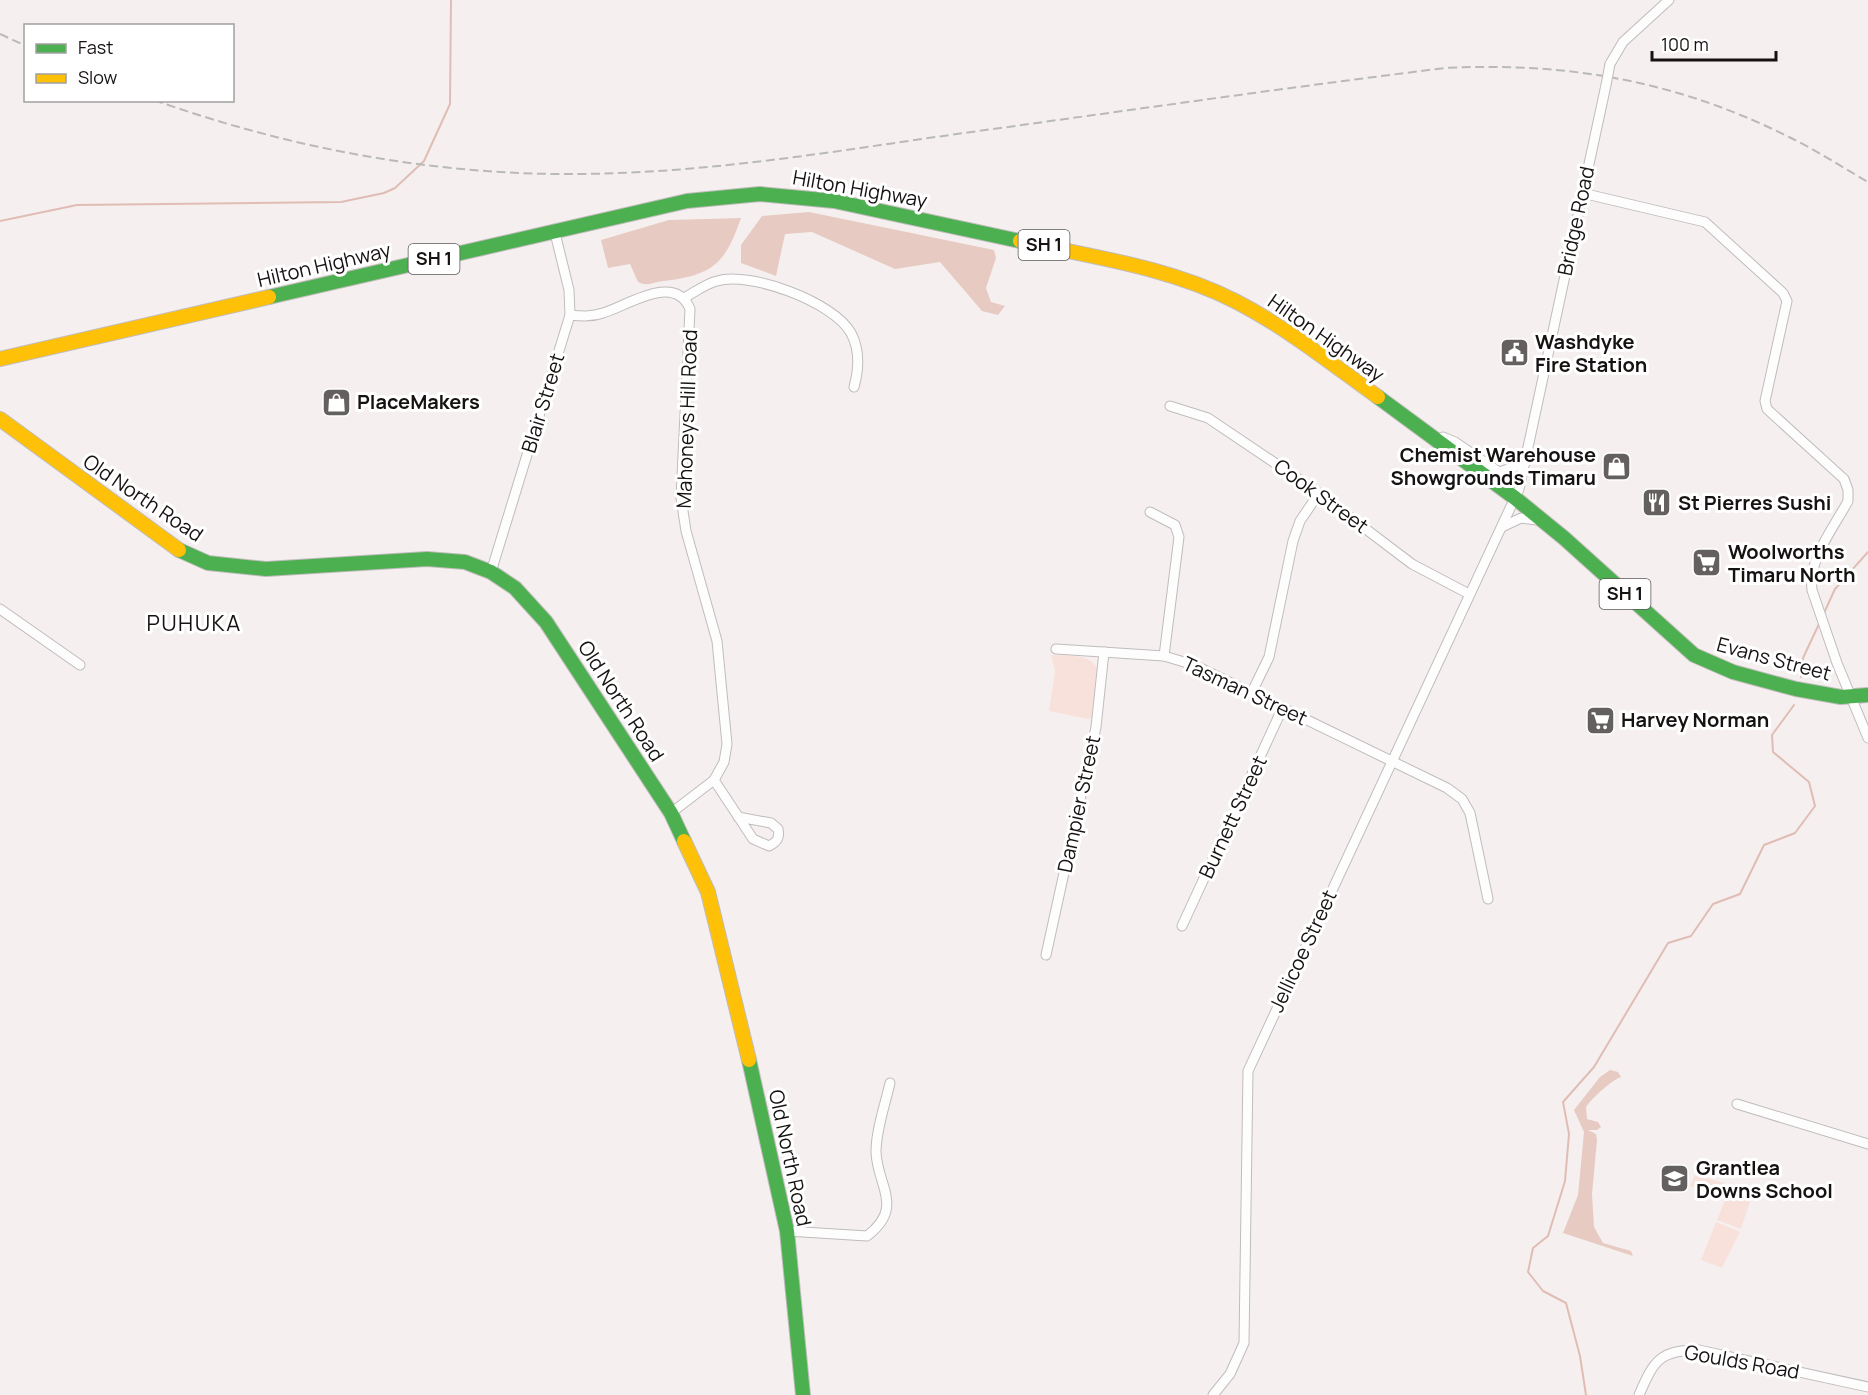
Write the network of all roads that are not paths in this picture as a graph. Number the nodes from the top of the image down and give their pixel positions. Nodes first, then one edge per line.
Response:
1 (1669, 0) edge
2 (1582, 193) junction
3 (555, 233) junction
4 (684, 298) junction
5 (570, 315) junction
6 (0, 360) edge
7 (854, 387) dead end
8 (1170, 406) dead end
9 (0, 419) edge
10 (1426, 432) junction
11 (1524, 464) junction
12 (1319, 493) junction
13 (1515, 498) junction
14 (1150, 512) dead end
15 (1545, 522) junction
16 (1500, 529) junction
17 (491, 572) junction
18 (1468, 594) junction
19 (0, 609) edge
20 (1056, 649) dead end
21 (1104, 652) junction
22 (1164, 656) junction
23 (80, 665) dead end
24 (1252, 692) junction
25 (1868, 695) edge
26 (1852, 698) junction
27 (1283, 707) junction
28 (1868, 738) edge
29 (1392, 759) junction
30 (714, 780) junction
31 (671, 813) junction
32 (738, 817) dead end
33 (1488, 899) dead end
34 (1182, 926) dead end
35 (1046, 955) dead end
36 (890, 1083) dead end
37 (1737, 1104) dead end
38 (1868, 1144) edge
39 (787, 1231) junction
40 (1868, 1388) edge
41 (803, 1395) edge
42 (1213, 1395) edge
43 (1639, 1395) edge

1 - 2 street, Bridge Road, bridge
2 - 11 street, Bridge Road
2 - 26 street
3 - 5 street, Blair Street
3 - 6 main road, Hilton Highway / SH 1
3 - 10 main road, Hilton Highway / SH 1
4 - 5 street
4 - 7 street
4 - 30 street, Mahoneys Hill Road
5 - 17 street, Blair Street
8 - 12 street, Cook Street
9 - 17 main road, Old North Road
10 - 11 street
10 - 13 main road, Hilton Highway / SH 1
11 - 13 street, Bridge Road
12 - 18 street, Cook Street
12 - 24 street
13 - 15 main road, Evans Street / SH 1
13 - 16 street, Jellicoe Street
14 - 22 street
15 - 16 street
15 - 26 main road, Evans Street / SH 1
16 - 18 street, Jellicoe Street
17 - 31 main road, Old North Road
18 - 29 street, Jellicoe Street
19 - 23 street
20 - 21 street, Tasman Street
21 - 22 street, Tasman Street
21 - 35 street, Dampier Street
22 - 24 street, Tasman Street
24 - 27 street, Tasman Street
25 - 26 main road, Evans Street / SH 1
26 - 28 street
27 - 29 street, Tasman Street
27 - 34 street, Burnett Street
29 - 33 street, Tasman Street
29 - 42 street, Jellicoe Street
30 - 31 street
30 - 32 street
31 - 39 main road, Old North Road
36 - 39 street
37 - 38 street
39 - 41 main road, Old North Road
40 - 43 street, Goulds Road

